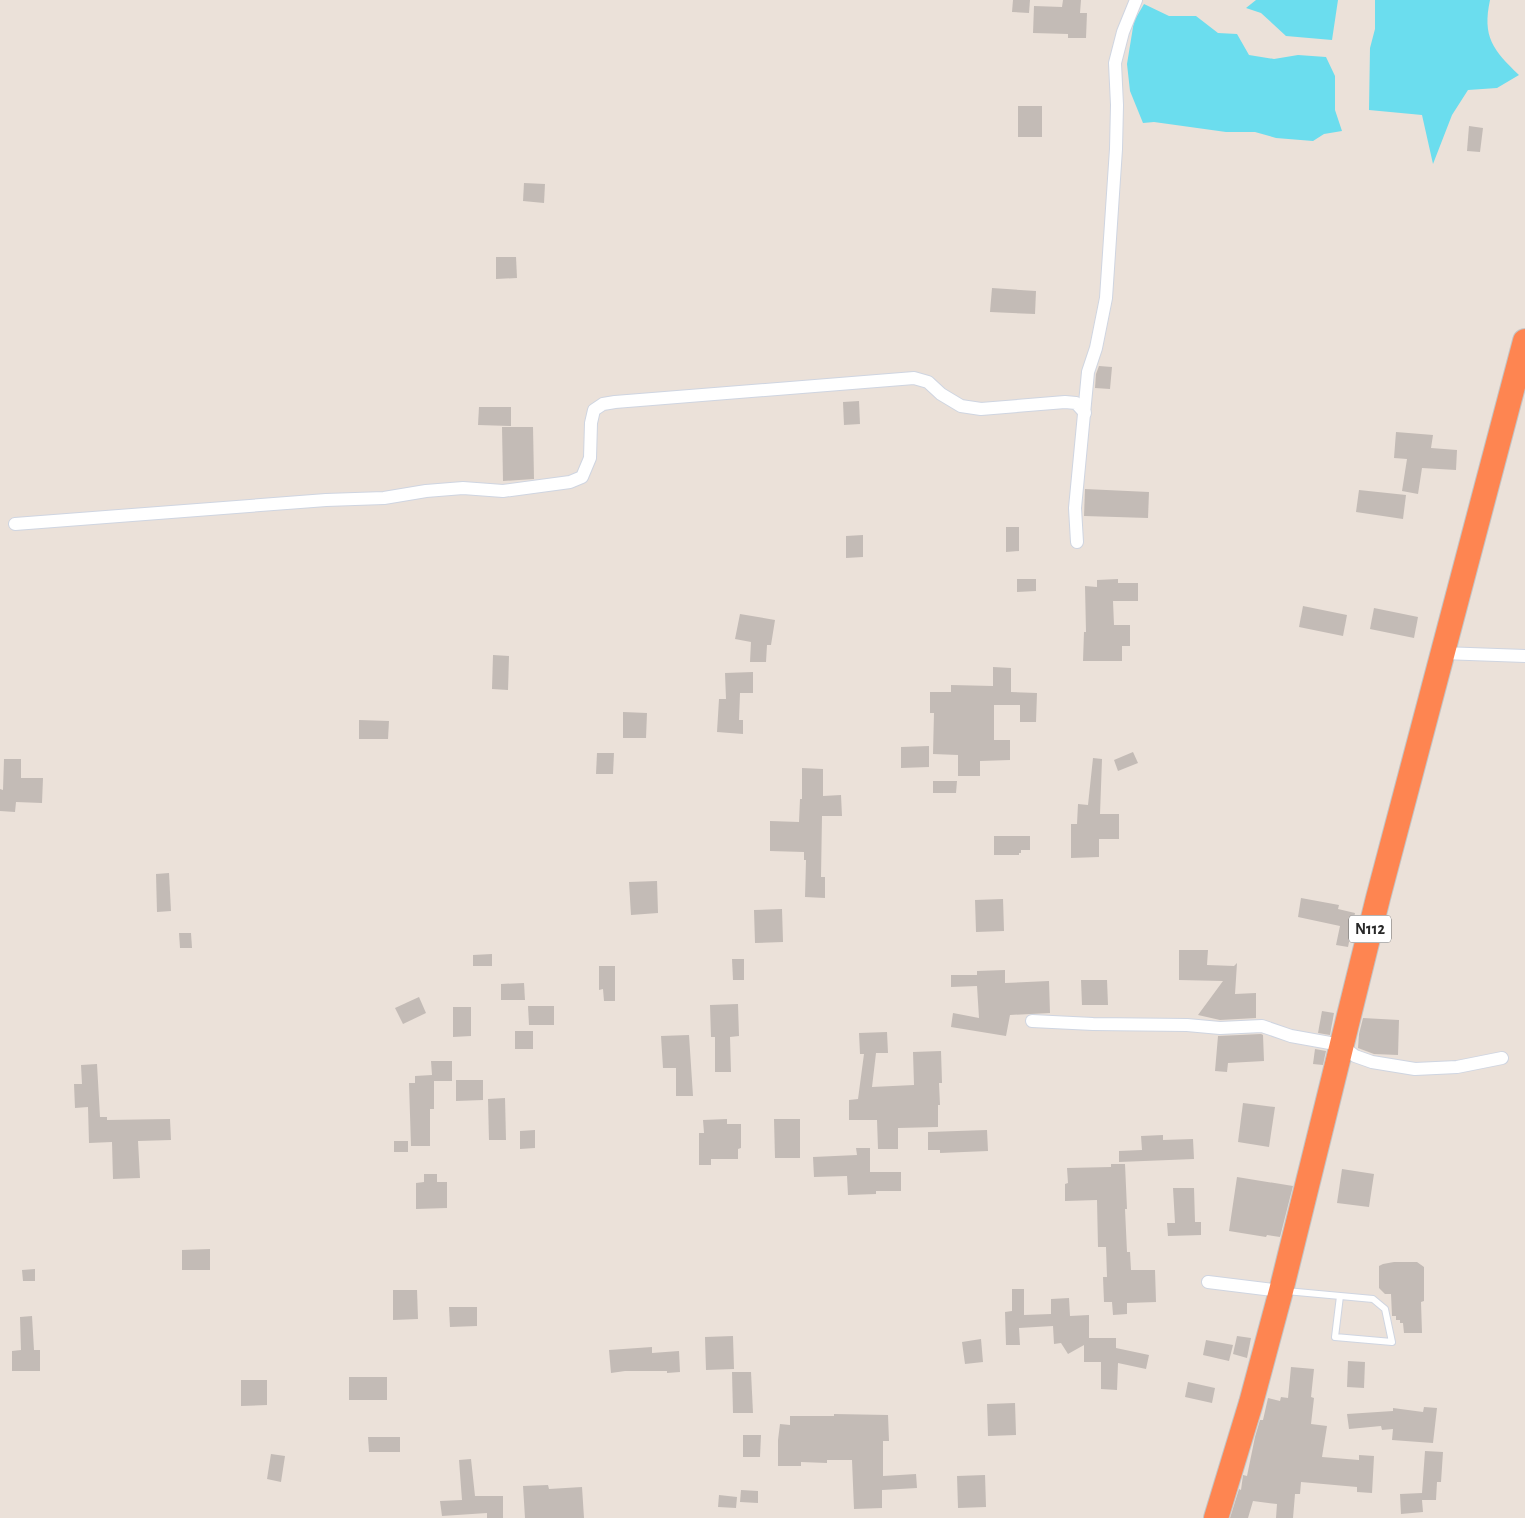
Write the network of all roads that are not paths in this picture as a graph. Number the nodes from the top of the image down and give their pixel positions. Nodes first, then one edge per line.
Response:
1 (1136, 0) edge
2 (1525, 341) edge
3 (1085, 413) junction
4 (16, 524) dead end
5 (1077, 542) dead end
6 (1442, 653) junction
7 (1525, 656) edge
8 (1032, 1021) dead end
9 (1341, 1045) junction
10 (1502, 1058) dead end
11 (1208, 1282) dead end
12 (1281, 1290) junction
13 (1340, 1296) junction
14 (1216, 1518) edge

1 - 3 street
2 - 6 highway, N112
3 - 4 street
3 - 5 street
6 - 7 street
6 - 9 highway, N112
8 - 9 street
9 - 10 street
9 - 12 highway, N112
11 - 12 street
12 - 13 lane
12 - 14 highway, N112
13 - 13 lane

